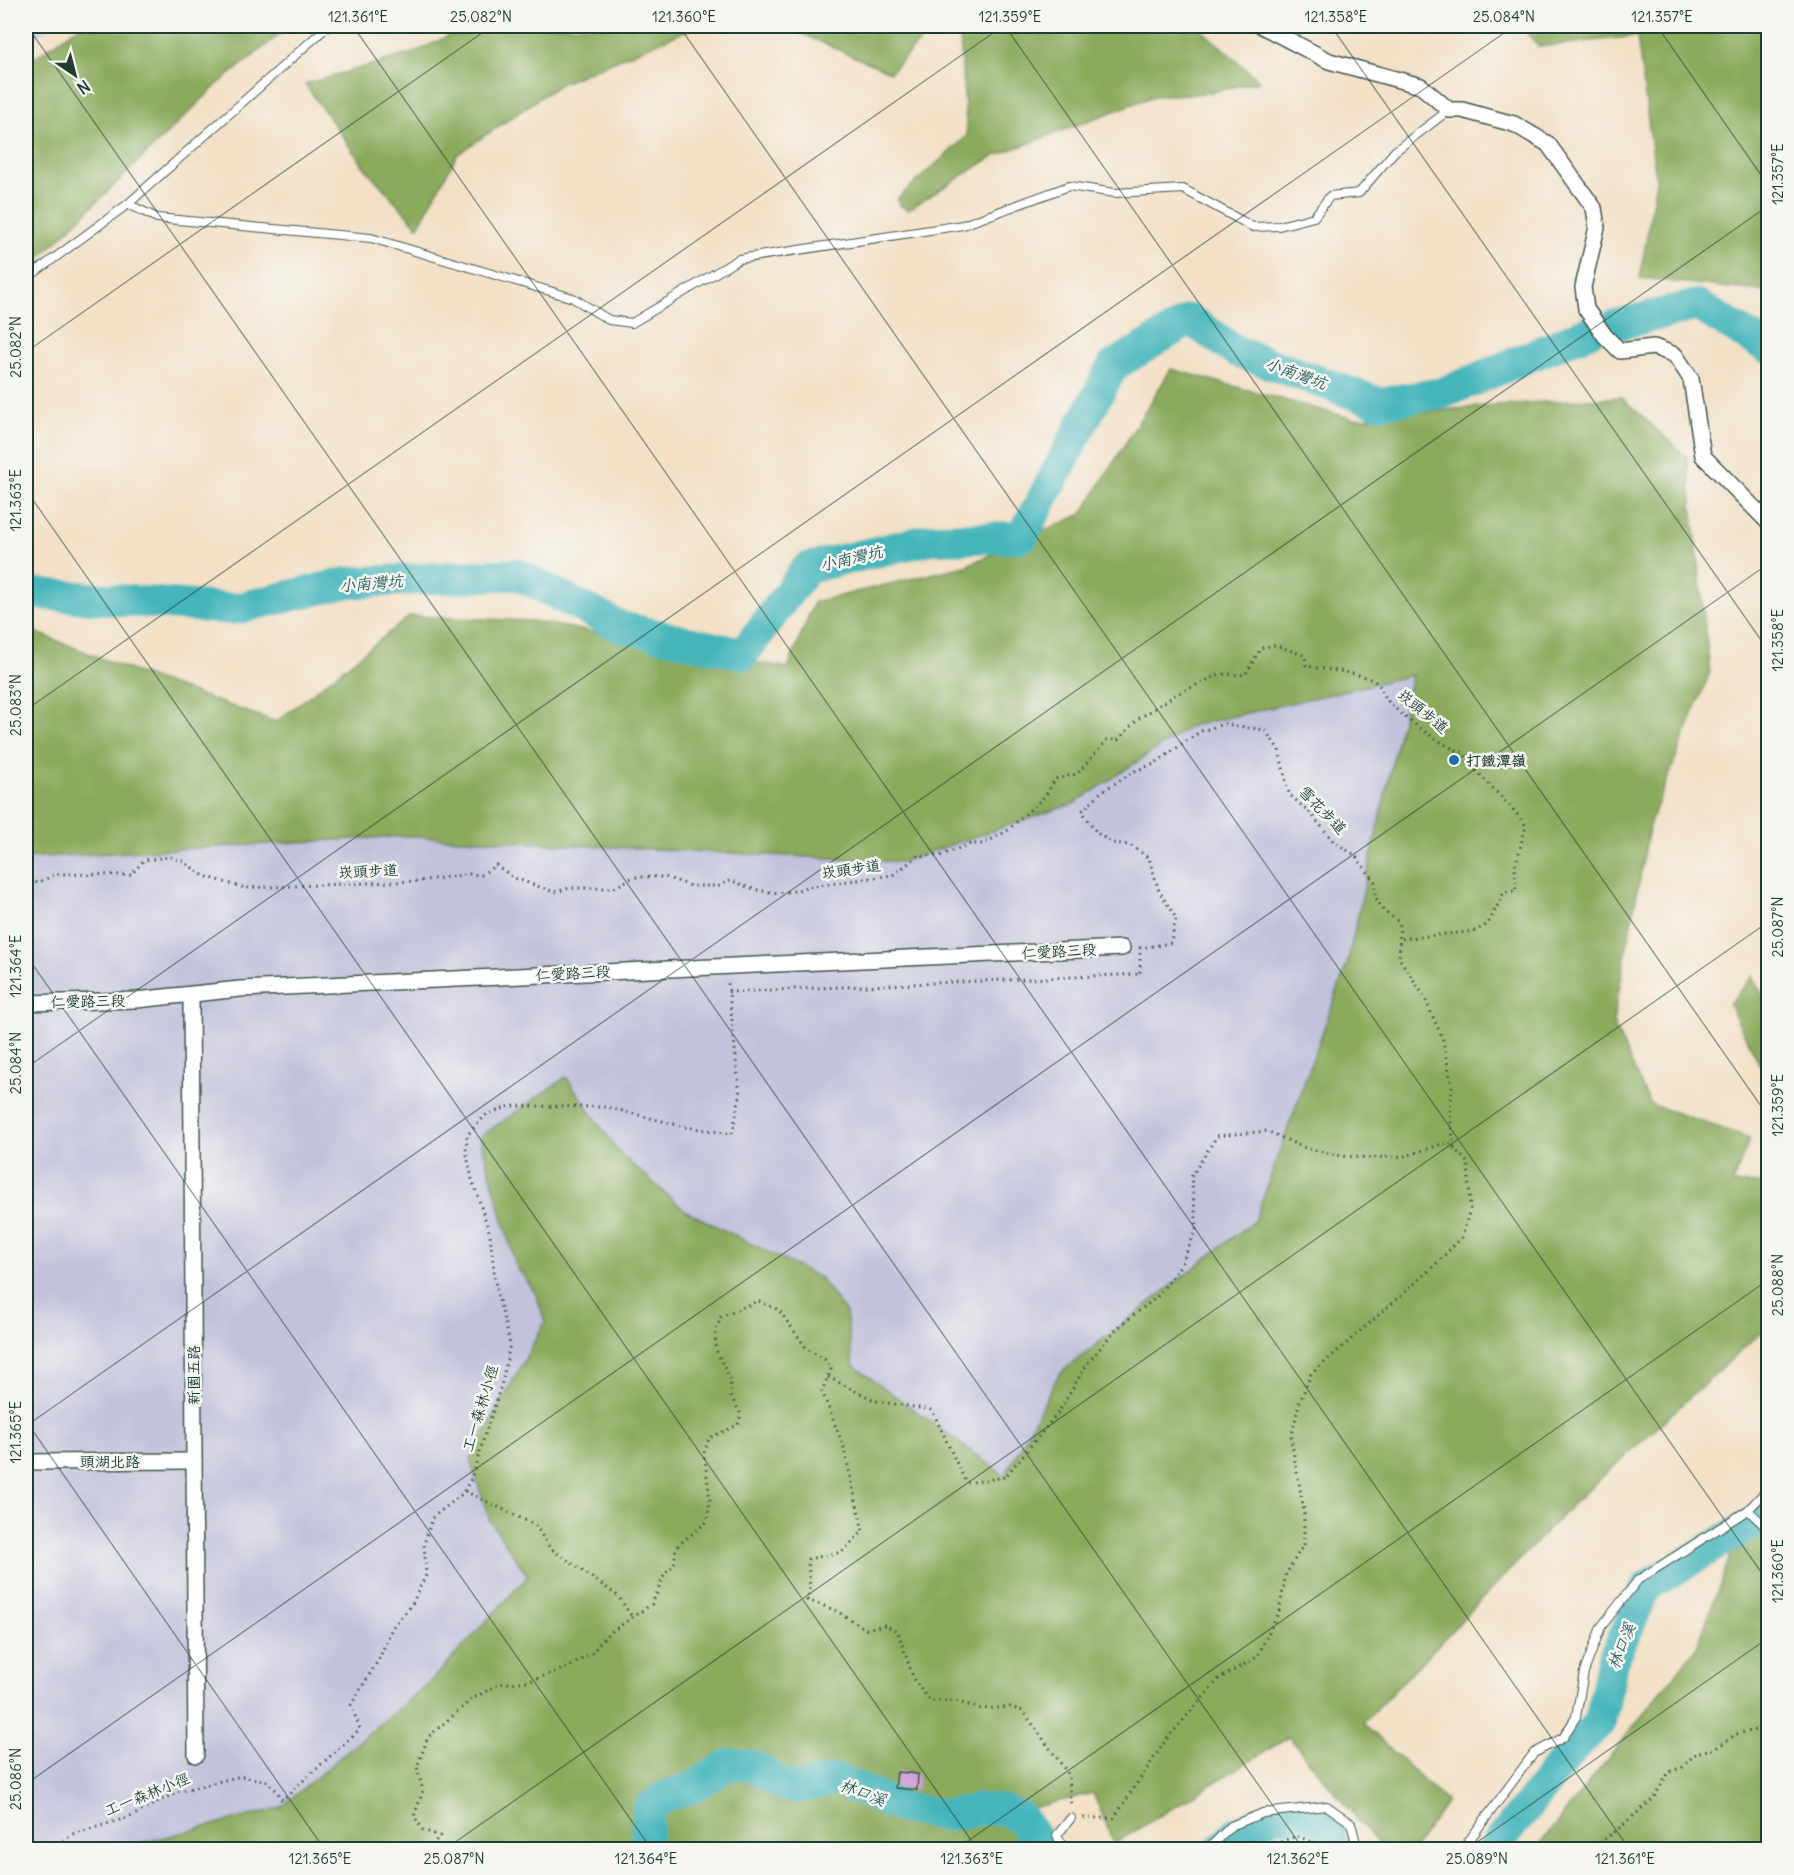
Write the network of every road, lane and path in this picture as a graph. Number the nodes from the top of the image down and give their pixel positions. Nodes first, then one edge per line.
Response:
1 (328, 26) edge
2 (1262, 26) edge
3 (1449, 110) junction
4 (128, 204) junction
5 (26, 279) edge
6 (1768, 522) edge
7 (26, 875) edge
8 (1400, 939) junction
9 (1122, 948) dead end
10 (726, 966) junction
11 (728, 992) junction
12 (191, 996) junction
13 (26, 1003) edge
14 (1455, 1149) junction
15 (828, 1377) junction
16 (194, 1461) junction
17 (26, 1462) edge
18 (1768, 1489) edge
19 (464, 1490) junction
20 (1748, 1510) junction
21 (1768, 1529) edge
22 (632, 1617) junction
23 (1768, 1728) edge
24 (196, 1755) dead end
25 (1071, 1818) junction
26 (41, 1850) edge
27 (428, 1850) edge
28 (1064, 1850) edge
29 (1207, 1850) edge
30 (1258, 1850) edge
31 (1321, 1850) edge
32 (1347, 1850) edge
33 (1462, 1850) edge
34 (1590, 1850) edge

1 - 4 lane
2 - 3 street
3 - 4 lane
3 - 6 street
4 - 5 lane
7 - 8 path, 崁頭步道
8 - 11 path, 雪花步道
8 - 14 path, 雪花步道
9 - 10 street, 仁愛路三段
10 - 11 path, 工一森林小徑
10 - 12 street, 仁愛路三段
11 - 19 path, 工一森林小徑
12 - 13 street, 仁愛路三段
12 - 16 street, 新園五路
14 - 15 path
14 - 25 path, 雪花步道
15 - 22 path
15 - 25 path
16 - 17 street, 頭湖北路
16 - 24 street, 新園五路
18 - 20 lane
19 - 22 path
19 - 26 path, 工一森林小徑
20 - 21 lane
20 - 33 lane
22 - 27 path
23 - 34 path
25 - 28 lane
29 - 32 lane
30 - 31 path

